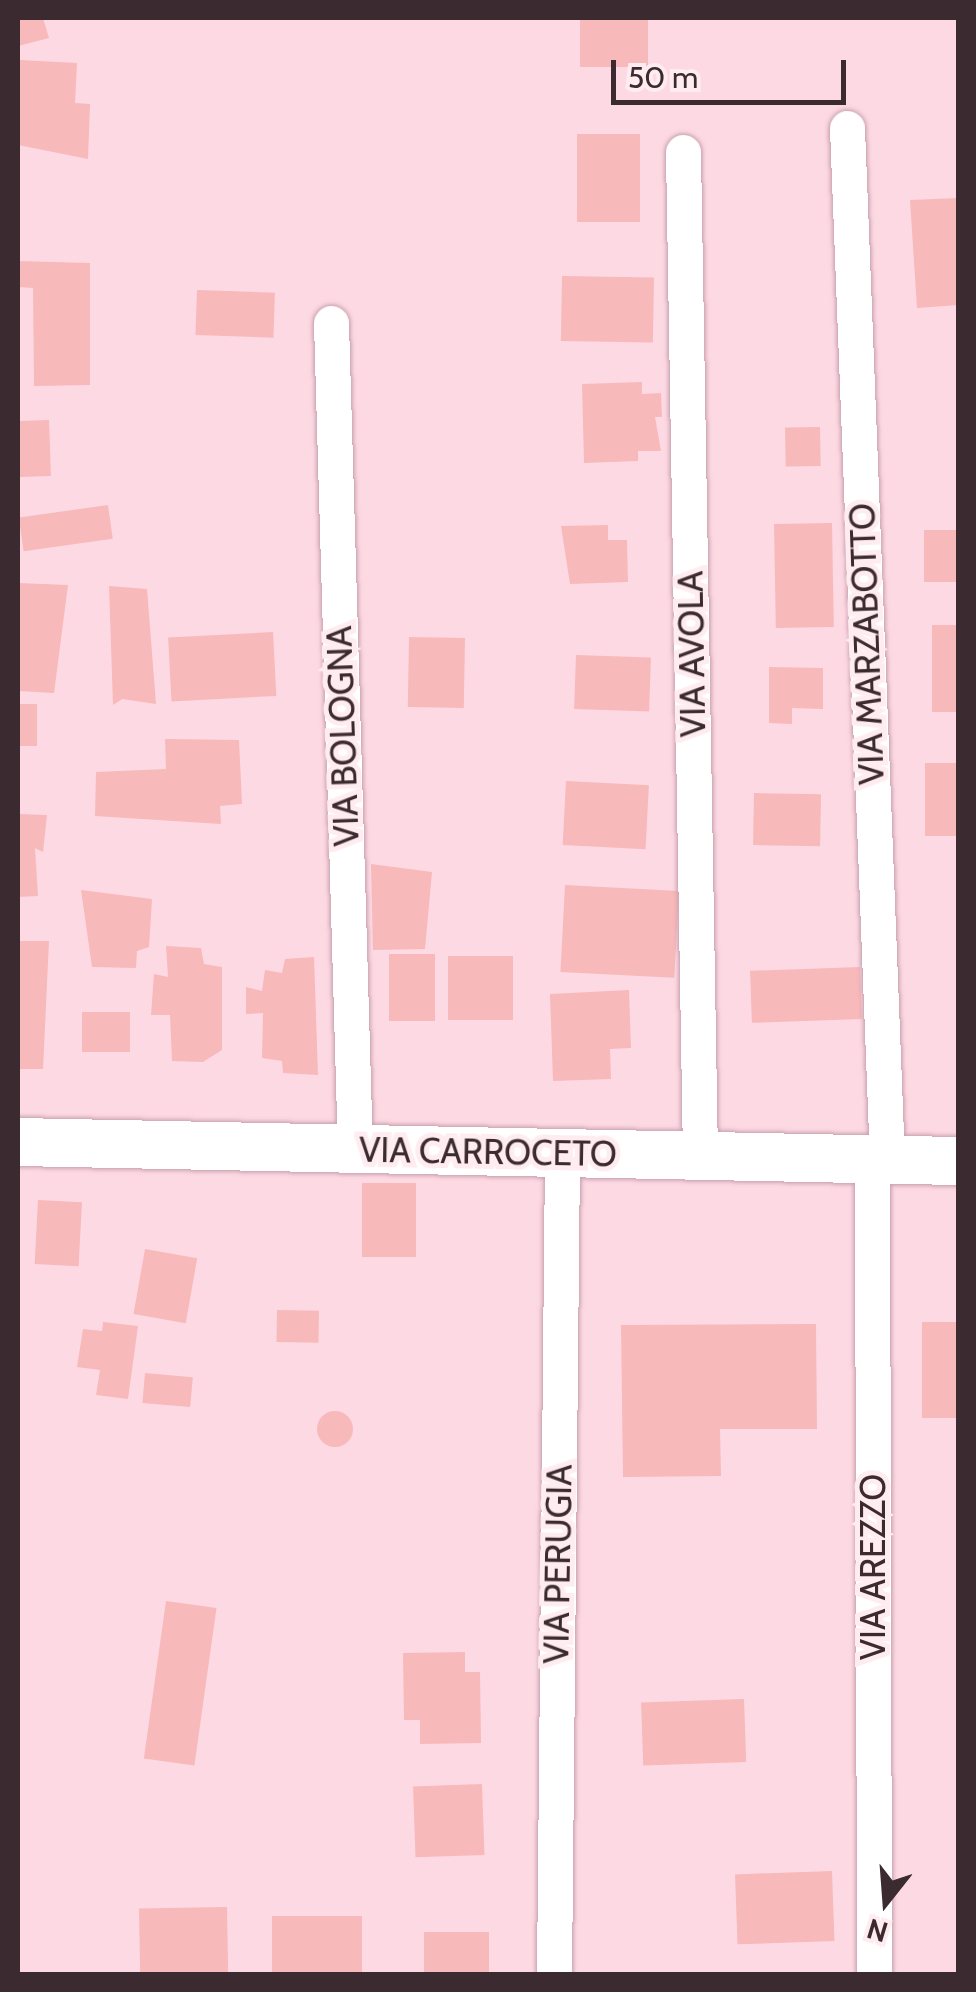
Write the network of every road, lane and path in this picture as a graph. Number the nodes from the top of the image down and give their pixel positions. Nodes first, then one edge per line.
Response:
1 (848, 128) dead end
2 (683, 152) dead end
3 (331, 323) dead end
4 (18, 1142) edge
5 (355, 1149) junction
6 (562, 1153) junction
7 (700, 1156) junction
8 (880, 1160) junction
9 (958, 1162) edge
10 (554, 1974) edge
11 (874, 1974) edge

1 - 8 street, VIA MARZABOTTO
2 - 7 street, VIA AVOLA
3 - 5 street, VIA BOLOGNA
4 - 5 street, VIA CARROCETO
5 - 6 street, VIA CARROCETO
6 - 7 street, VIA CARROCETO
6 - 10 street, VIA PERUGIA
7 - 8 street, VIA CARROCETO
8 - 9 street, VIA CARROCETO
8 - 11 street, VIA AREZZO

